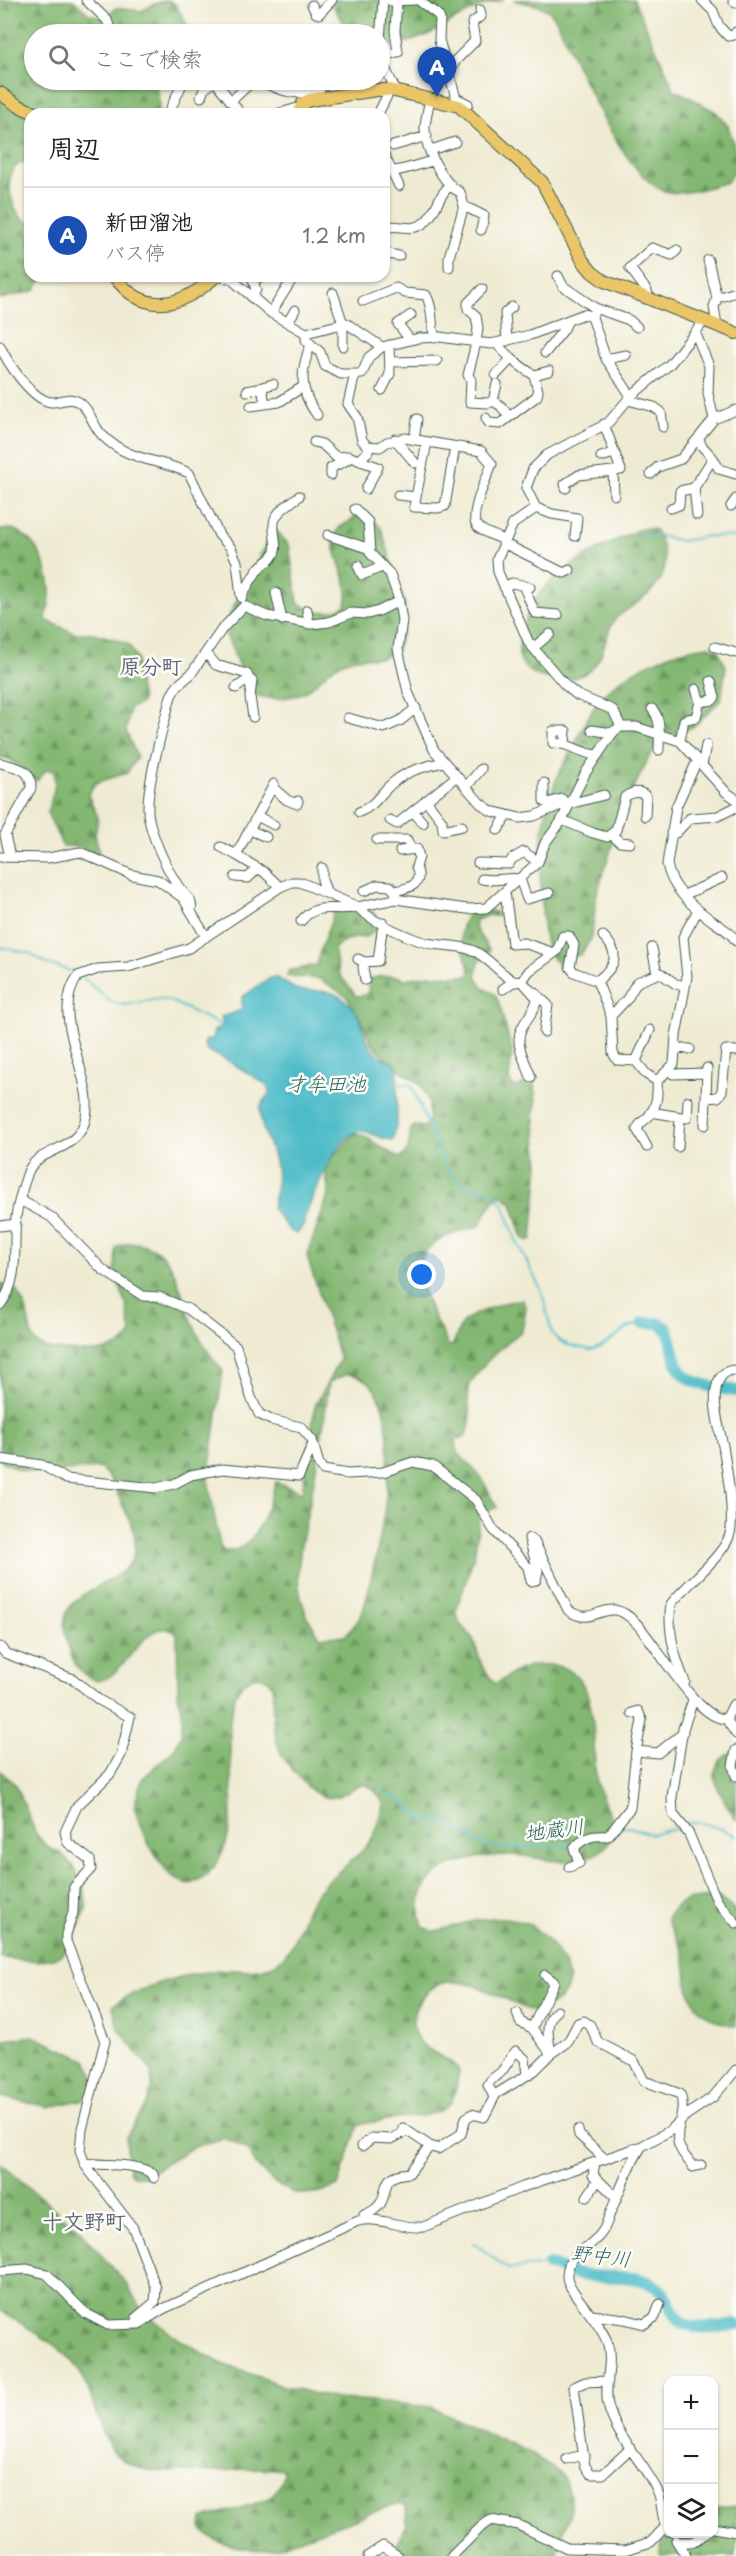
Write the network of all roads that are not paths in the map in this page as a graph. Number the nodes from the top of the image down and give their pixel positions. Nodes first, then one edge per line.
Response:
1 (86, 0) edge
2 (332, 0) edge
3 (417, 0) edge
4 (702, 0) edge
5 (733, 0) edge
6 (383, 1) edge
7 (397, 1) edge
8 (736, 3) edge
9 (312, 5) dead end
10 (480, 10) dead end
11 (108, 24) edge
12 (381, 24) edge
13 (735, 35) edge
14 (390, 54) edge
15 (449, 72) junction
16 (390, 82) edge
17 (179, 90) edge
18 (204, 90) edge
19 (223, 90) edge
20 (246, 90) edge
21 (279, 90) edge
22 (319, 90) edge
23 (393, 91) junction
24 (0, 93) edge
25 (320, 94) junction
26 (201, 97) dead end
27 (430, 99) junction
28 (461, 103) junction
29 (24, 108) edge
30 (171, 108) edge
31 (301, 108) edge
32 (382, 108) edge
33 (427, 136) junction
34 (455, 142) dead end
35 (393, 146) dead end
36 (430, 150) junction
37 (434, 161) junction
38 (390, 167) edge
39 (392, 171) junction
40 (451, 185) junction
41 (399, 186) dead end
42 (464, 206) junction
43 (390, 228) edge
44 (482, 230) dead end
45 (652, 248) junction
46 (677, 250) dead end
47 (390, 254) edge
48 (399, 256) dead end
49 (451, 260) dead end
50 (708, 260) dead end
51 (668, 261) dead end
52 (558, 276) dead end
53 (120, 282) edge
54 (208, 282) edge
55 (234, 282) edge
56 (254, 282) edge
57 (290, 282) edge
58 (482, 289) dead end
59 (736, 292) edge
60 (333, 293) dead end
61 (252, 298) junction
62 (649, 298) junction
63 (717, 298) junction
64 (363, 301) dead end
65 (512, 307) dead end
66 (295, 310) dead end
67 (271, 313) junction
68 (593, 313) junction
69 (411, 315) dead end
70 (568, 320) junction
71 (705, 320) junction
72 (288, 322) junction
73 (343, 324) junction
74 (717, 325) junction
75 (637, 327) dead end
76 (695, 332) junction
77 (306, 333) junction
78 (736, 333) edge
79 (435, 338) junction
80 (410, 340) junction
81 (507, 341) junction
82 (476, 343) junction
83 (496, 343) junction
84 (311, 344) junction
85 (0, 346) edge
86 (343, 346) dead end
87 (385, 346) junction
88 (545, 353) dead end
89 (626, 355) dead end
90 (606, 359) junction
91 (510, 360) junction
92 (437, 361) dead end
93 (390, 362) junction
94 (549, 371) dead end
95 (357, 375) junction
96 (534, 375) junction
97 (273, 384) dead end
98 (262, 388) junction
99 (302, 388) junction
100 (382, 390) dead end
101 (247, 391) dead end
102 (630, 398) junction
103 (493, 401) junction
104 (265, 404) junction
105 (251, 406) dead end
106 (736, 410) edge
107 (317, 415) dead end
108 (509, 417) junction
109 (486, 418) dead end
110 (417, 419) dead end
111 (714, 419) junction
112 (604, 424) junction
113 (663, 427) dead end
114 (699, 438) junction
115 (395, 439) junction
116 (414, 440) junction
117 (314, 442) dead end
118 (427, 442) junction
119 (368, 446) junction
120 (455, 447) junction
121 (614, 453) junction
122 (601, 457) dead end
123 (713, 458) junction
124 (355, 459) junction
125 (415, 463) dead end
126 (613, 472) junction
127 (651, 474) dead end
128 (736, 474) edge
129 (331, 475) dead end
130 (566, 488) dead end
131 (694, 488) junction
132 (366, 489) dead end
133 (398, 495) dead end
134 (614, 495) dead end
135 (299, 496) dead end
136 (416, 497) junction
137 (536, 508) junction
138 (671, 508) dead end
139 (356, 509) dead end
140 (697, 515) dead end
141 (328, 536) dead end
142 (575, 536) dead end
143 (503, 541) junction
144 (370, 549) junction
145 (358, 566) dead end
146 (382, 567) junction
147 (570, 570) dead end
148 (504, 587) junction
149 (276, 593) dead end
150 (241, 596) junction
151 (399, 601) junction
152 (244, 606) junction
153 (307, 610) dead end
154 (558, 615) dead end
155 (282, 620) junction
156 (309, 624) junction
157 (550, 634) dead end
158 (715, 647) dead end
159 (533, 648) junction
160 (206, 653) junction
161 (736, 653) edge
162 (249, 679) junction
163 (711, 681) dead end
164 (236, 688) dead end
165 (696, 689) dead end
166 (700, 702) junction
167 (416, 708) junction
168 (652, 709) dead end
169 (252, 717) dead end
170 (348, 718) dead end
171 (592, 730) dead end
172 (617, 730) junction
173 (660, 735) junction
174 (680, 741) junction
175 (565, 743) dead end
176 (706, 746) dead end
177 (659, 750) dead end
178 (598, 755) junction
179 (444, 762) junction
180 (0, 763) edge
181 (700, 764) junction
182 (481, 770) dead end
183 (457, 776) junction
184 (544, 783) dead end
185 (466, 787) junction
186 (604, 795) dead end
187 (736, 799) edge
188 (409, 800) dead end
189 (426, 800) junction
190 (298, 801) dead end
191 (569, 803) junction
192 (736, 807) edge
193 (415, 809) junction
194 (359, 813) dead end
195 (507, 815) junction
196 (257, 816) junction
197 (645, 816) dead end
198 (390, 820) dead end
199 (562, 820) junction
200 (423, 823) dead end
201 (274, 825) dead end
202 (462, 826) dead end
203 (250, 830) junction
204 (498, 830) dead end
205 (671, 833) junction
206 (612, 835) junction
207 (266, 837) dead end
208 (377, 840) dead end
209 (630, 843) dead end
210 (221, 847) dead end
211 (411, 849) junction
212 (400, 851) dead end
213 (236, 855) junction
214 (5, 857) edge
215 (538, 862) junction
216 (478, 863) dead end
217 (258, 868) junction
218 (322, 868) dead end
219 (235, 877) dead end
220 (722, 878) dead end
221 (482, 879) dead end
222 (520, 879) junction
223 (280, 887) junction
224 (364, 891) dead end
225 (327, 892) junction
226 (504, 892) junction
227 (549, 893) dead end
228 (396, 895) junction
229 (684, 895) junction
230 (358, 907) junction
231 (190, 910) junction
232 (698, 910) junction
233 (301, 921) dead end
234 (383, 923) junction
235 (603, 936) dead end
236 (206, 937) junction
237 (736, 938) edge
238 (624, 949) dead end
239 (650, 952) dead end
240 (554, 953) junction
241 (615, 957) junction
242 (657, 974) junction
243 (365, 980) dead end
244 (518, 981) junction
245 (597, 981) junction
246 (685, 986) junction
247 (503, 989) dead end
248 (532, 990) junction
249 (611, 1016) junction
250 (650, 1030) dead end
251 (544, 1032) dead end
252 (676, 1048) junction
253 (690, 1049) dead end
254 (736, 1051) edge
255 (636, 1061) junction
256 (673, 1074) dead end
257 (531, 1077) dead end
258 (657, 1081) junction
259 (706, 1098) junction
260 (688, 1101) dead end
261 (651, 1112) junction
262 (680, 1118) junction
263 (705, 1125) dead end
264 (647, 1147) dead end
265 (678, 1147) dead end
266 (20, 1200) junction
267 (16, 1224) junction
268 (0, 1226) edge
269 (0, 1305) edge
270 (736, 1370) edge
271 (313, 1444) junction
272 (0, 1459) edge
273 (0, 1647) edge
274 (693, 1700) junction
275 (736, 1704) edge
276 (632, 1713) dead end
277 (726, 1719) junction
278 (683, 1733) junction
279 (736, 1734) edge
280 (736, 1750) edge
281 (636, 1751) junction
282 (736, 1776) edge
283 (569, 1867) dead end
284 (736, 1923) edge
285 (545, 1975) dead end
286 (557, 2011) dead end
287 (517, 2013) dead end
288 (532, 2028) junction
289 (551, 2054) junction
290 (736, 2070) edge
291 (527, 2075) junction
292 (494, 2097) junction
293 (681, 2120) junction
294 (578, 2130) dead end
295 (362, 2146) dead end
296 (430, 2146) junction
297 (642, 2146) junction
298 (600, 2160) junction
299 (84, 2163) junction
300 (701, 2165) dead end
301 (154, 2178) dead end
302 (598, 2180) junction
303 (587, 2197) dead end
304 (616, 2198) junction
305 (358, 2221) junction
306 (0, 2271) edge
307 (660, 2304) dead end
308 (592, 2315) junction
309 (139, 2324) junction
310 (608, 2381) junction
311 (631, 2448) junction
312 (584, 2456) junction
313 (567, 2459) dead end
314 (664, 2511) edge
315 (718, 2529) edge
316 (736, 2532) edge
317 (664, 2533) edge
318 (674, 2538) edge
319 (698, 2538) edge
320 (677, 2542) junction
321 (584, 2552) edge
322 (368, 2556) edge
323 (398, 2556) edge
324 (452, 2556) edge
325 (686, 2556) edge

1 - 11 street
2 - 9 street
3 - 7 street
3 - 15 street
4 - 13 street
5 - 8 street
6 - 7 street
6 - 12 street
7 - 14 street
10 - 15 street
15 - 28 street
16 - 23 street
17 - 30 street
18 - 26 street
19 - 20 street
21 - 25 street
22 - 25 street
23 - 25 main road
23 - 27 main road
23 - 32 street
24 - 29 main road
25 - 31 main road
27 - 28 main road
27 - 33 street
28 - 62 main road
33 - 35 street
33 - 36 street
34 - 36 street
36 - 37 street
37 - 39 street
37 - 40 street
38 - 39 street
39 - 41 street
40 - 42 street
40 - 43 street
42 - 44 street
42 - 49 street
45 - 46 street
45 - 51 street
45 - 62 street
47 - 48 street
50 - 63 street
52 - 68 street
53 - 54 main road
55 - 61 street
56 - 61 street
57 - 67 street
58 - 82 street
59 - 63 street
60 - 73 street
61 - 67 street
62 - 71 main road
63 - 74 street
64 - 79 street
65 - 81 street
66 - 72 street
67 - 72 street
68 - 70 street
68 - 75 street
68 - 90 street
69 - 80 street
70 - 81 street
70 - 88 street
71 - 74 main road
71 - 76 street
72 - 77 street
73 - 77 street
73 - 86 street
73 - 87 street
74 - 78 main road
76 - 102 street
76 - 111 street
77 - 84 street
79 - 80 street
79 - 82 street
80 - 87 street
81 - 83 street
82 - 83 street
82 - 103 street
83 - 91 street
84 - 95 street
84 - 99 street
85 - 150 street
87 - 93 street
87 - 95 street
89 - 90 street
90 - 102 street
91 - 96 street
91 - 103 street
92 - 93 street
93 - 100 street
94 - 96 street
95 - 119 street
96 - 108 street
97 - 98 street
98 - 101 street
98 - 104 street
99 - 104 street
99 - 107 street
102 - 112 street
102 - 113 street
103 - 108 street
104 - 105 street
106 - 111 street
108 - 109 street
110 - 116 street
111 - 114 street
112 - 121 street
112 - 137 street
114 - 123 street
114 - 127 street
115 - 116 street
115 - 119 street
115 - 125 street
116 - 118 street
117 - 124 street
118 - 120 street
118 - 136 street
119 - 124 street
120 - 136 street
120 - 143 street
121 - 122 street
121 - 126 street
123 - 128 street
123 - 131 street
124 - 129 street
124 - 132 street
126 - 130 street
126 - 134 street
131 - 138 street
131 - 140 street
133 - 136 street
135 - 150 street
137 - 142 street
137 - 143 street
139 - 144 street
141 - 144 street
143 - 147 street
143 - 148 street
144 - 146 street
145 - 146 street
146 - 151 street
148 - 154 street
148 - 159 street
149 - 155 street
150 - 152 street
151 - 156 street
151 - 167 street
152 - 155 street
152 - 160 street
153 - 156 street
155 - 156 street
157 - 159 street
158 - 161 street
159 - 172 street
160 - 162 street
160 - 231 street
162 - 164 street
162 - 169 street
163 - 166 street
165 - 166 street
166 - 174 street
167 - 170 street
167 - 179 street
168 - 173 street
171 - 172 street
172 - 173 street
172 - 178 street
173 - 174 street
173 - 177 street
174 - 181 street
175 - 178 street
176 - 181 street
178 - 191 street
179 - 183 street
179 - 194 street
180 - 214 street
181 - 187 street
181 - 205 street
182 - 185 street
183 - 185 street
183 - 189 street
184 - 191 street
185 - 195 street
186 - 191 street
188 - 193 street
189 - 193 street
189 - 202 street
190 - 196 street
191 - 195 street
191 - 199 street
192 - 205 street
193 - 198 street
193 - 200 street
195 - 204 street
196 - 201 street
196 - 203 street
197 - 206 street
199 - 206 street
199 - 215 street
203 - 207 street
203 - 213 street
205 - 229 street
206 - 209 street
208 - 211 street
210 - 213 street
211 - 212 street
211 - 228 street
213 - 217 street
214 - 231 street
215 - 216 street
215 - 222 street
217 - 219 street
217 - 223 street
218 - 225 street
220 - 229 street
221 - 222 street
222 - 226 street
222 - 227 street
223 - 225 street
223 - 236 street
224 - 228 street
225 - 230 street
226 - 228 street
226 - 240 street
228 - 230 street
229 - 232 street
230 - 233 street
230 - 234 street
231 - 236 street
232 - 237 street
232 - 246 street
234 - 243 street
234 - 244 street
235 - 241 street
236 - 266 street
238 - 241 street
239 - 242 street
240 - 244 street
240 - 245 street
241 - 245 street
242 - 246 street
242 - 249 street
244 - 247 street
244 - 248 street
245 - 249 street
246 - 252 street
248 - 251 street
248 - 257 street
249 - 255 street
250 - 255 street
252 - 253 street
252 - 258 street
254 - 259 street
255 - 258 street
256 - 259 street
258 - 261 street
259 - 263 street
260 - 262 street
261 - 262 street
261 - 264 street
262 - 265 street
266 - 267 street
266 - 271 street
267 - 268 street
267 - 269 street
270 - 274 street
271 - 272 street
271 - 274 street
273 - 299 street
274 - 277 street
274 - 278 street
275 - 277 street
276 - 281 street
277 - 279 street
278 - 281 street
278 - 284 street
280 - 282 street
281 - 283 street
285 - 288 street
286 - 289 street
287 - 288 street
288 - 289 street
289 - 291 street
289 - 293 street
290 - 293 street
291 - 292 street
291 - 292 street
292 - 296 street
293 - 297 street
293 - 300 street
294 - 298 street
295 - 296 street
296 - 305 street
297 - 298 street
297 - 304 street
298 - 302 street
298 - 305 street
299 - 301 street
299 - 309 street
302 - 303 street
302 - 304 street
304 - 308 street
305 - 309 street
306 - 309 street
307 - 308 street
308 - 310 street
310 - 311 street
310 - 312 street
311 - 312 street
311 - 314 street
312 - 313 street
315 - 316 street
317 - 321 street
318 - 320 street
319 - 320 street
320 - 325 street
321 - 324 street
322 - 323 street

